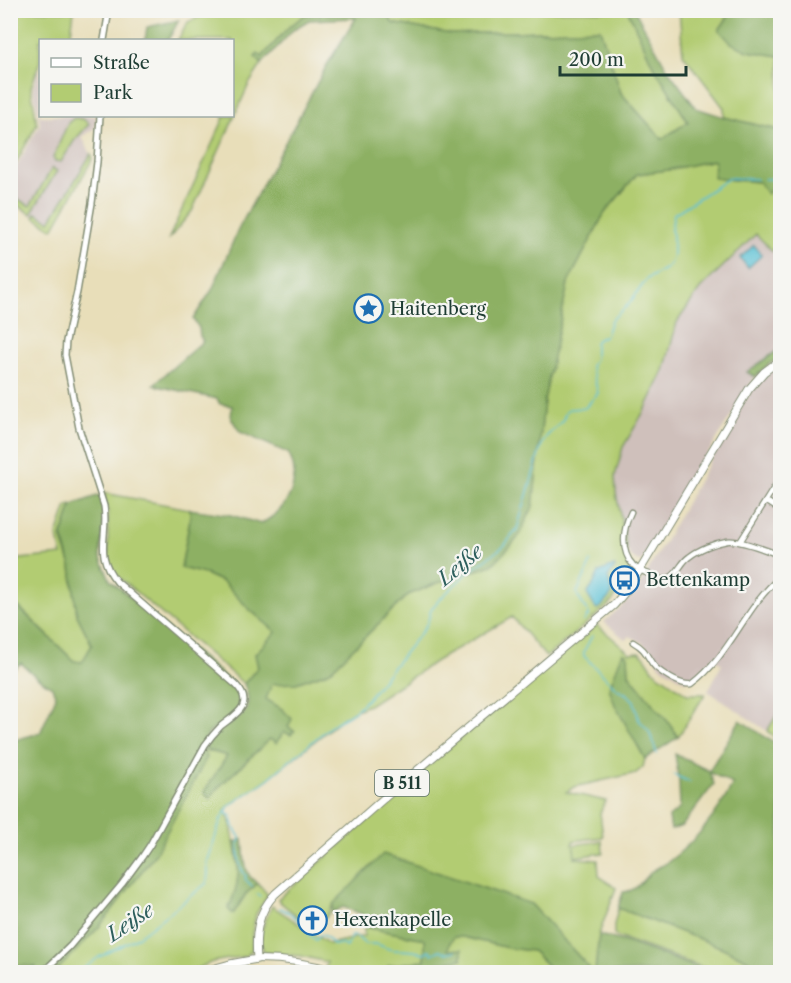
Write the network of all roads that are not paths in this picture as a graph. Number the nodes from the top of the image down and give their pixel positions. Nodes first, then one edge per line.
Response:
1 (109, 10) edge
2 (104, 39) edge
3 (100, 117) edge
4 (780, 360) edge
5 (780, 478) edge
6 (766, 501) junction
7 (780, 510) edge
8 (631, 512) dead end
9 (740, 542) junction
10 (780, 555) edge
11 (640, 570) junction
12 (780, 577) edge
13 (633, 642) dead end
14 (257, 959) junction
15 (43, 972) edge
16 (201, 972) edge
17 (339, 972) edge

1 - 2 street
3 - 15 street
4 - 11 main road, B 511
5 - 6 street
6 - 7 street
6 - 9 street
8 - 11 street
9 - 10 street
9 - 11 street
11 - 14 main road, B 511
12 - 13 street
14 - 16 main road
14 - 17 main road

